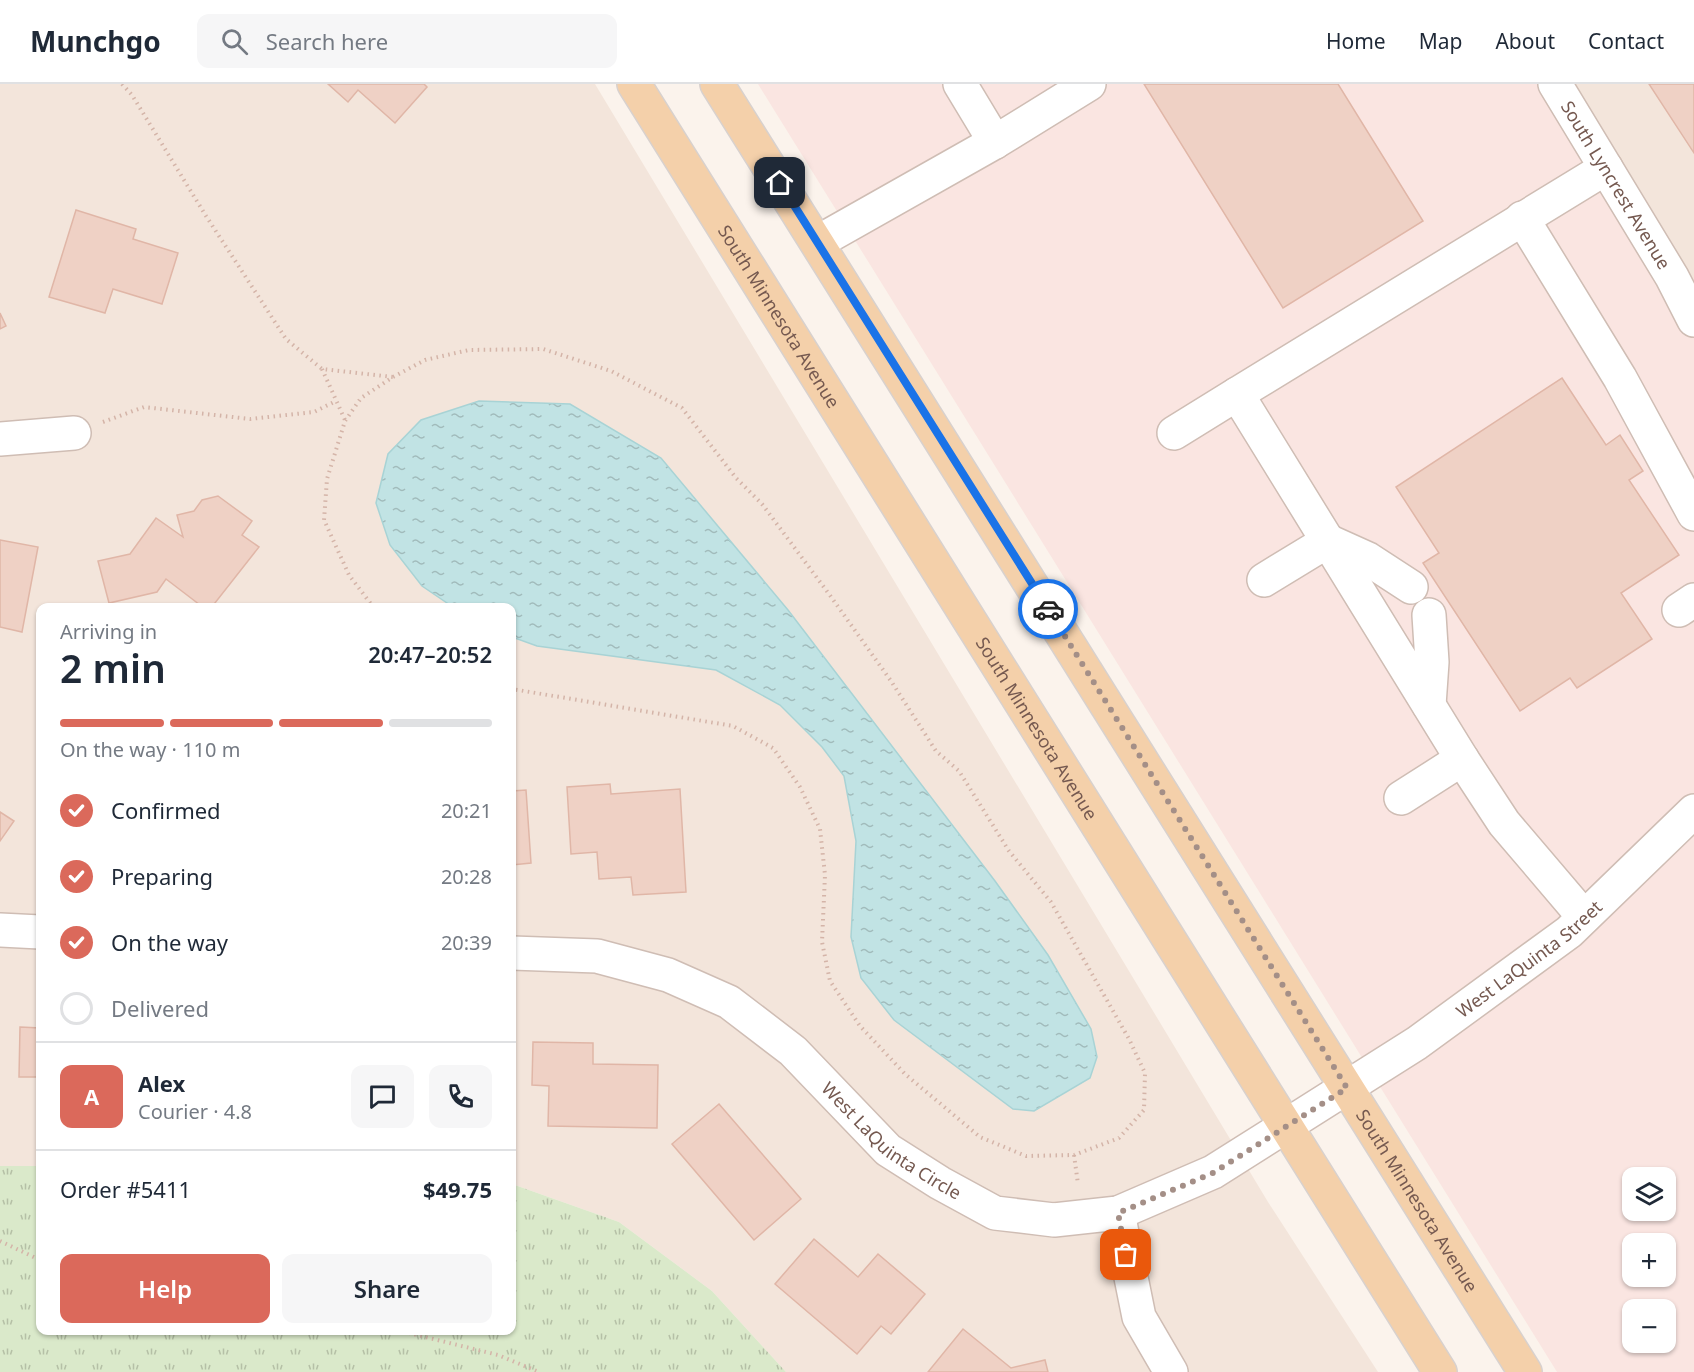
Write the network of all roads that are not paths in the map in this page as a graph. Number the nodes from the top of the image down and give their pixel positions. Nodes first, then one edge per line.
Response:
1 (634, 84) edge
2 (717, 84) edge
3 (960, 84) edge
4 (1555, 84) edge
5 (1078, 87) edge
6 (995, 142) junction
7 (1606, 168) junction
8 (1522, 218) junction
9 (818, 242) junction
10 (1694, 320) edge
11 (1237, 394) junction
12 (74, 433) road end
13 (1174, 433) dead end
14 (0, 439) edge
15 (1694, 514) edge
16 (1328, 541) junction
17 (1263, 579) dead end
18 (1411, 587) dead end
19 (1429, 615) dead end
20 (1429, 705) junction
21 (1462, 759) junction
22 (1401, 798) dead end
23 (1694, 811) edge
24 (1584, 917) junction
25 (0, 930) edge
26 (36, 932) edge
27 (516, 952) edge
28 (1347, 1088) junction
29 (1286, 1126) junction
30 (1118, 1213) junction
31 (1171, 1372) edge
32 (1440, 1372) edge
33 (1525, 1372) edge

1 - 29 main road, South Minnesota Avenue
2 - 9 main road, South Minnesota Avenue
3 - 6 street
4 - 7 street, South Lyncrest Avenue
5 - 6 street
6 - 9 street
7 - 8 street
7 - 10 street, South Lyncrest Avenue
8 - 11 street
8 - 15 street
9 - 28 main road, South Minnesota Avenue
11 - 13 street
11 - 16 street
12 - 14 street
16 - 17 street
16 - 18 street
16 - 20 street
19 - 20 street
20 - 21 street
21 - 22 street
21 - 24 street
23 - 24 street, West LaQuinta Street
24 - 28 street, West LaQuinta Street
25 - 26 street
27 - 30 street, West LaQuinta Circle
28 - 29 street, West LaQuinta Street
28 - 33 main road, South Minnesota Avenue
29 - 30 street, West LaQuinta Circle
29 - 32 main road, South Minnesota Avenue
30 - 31 street

